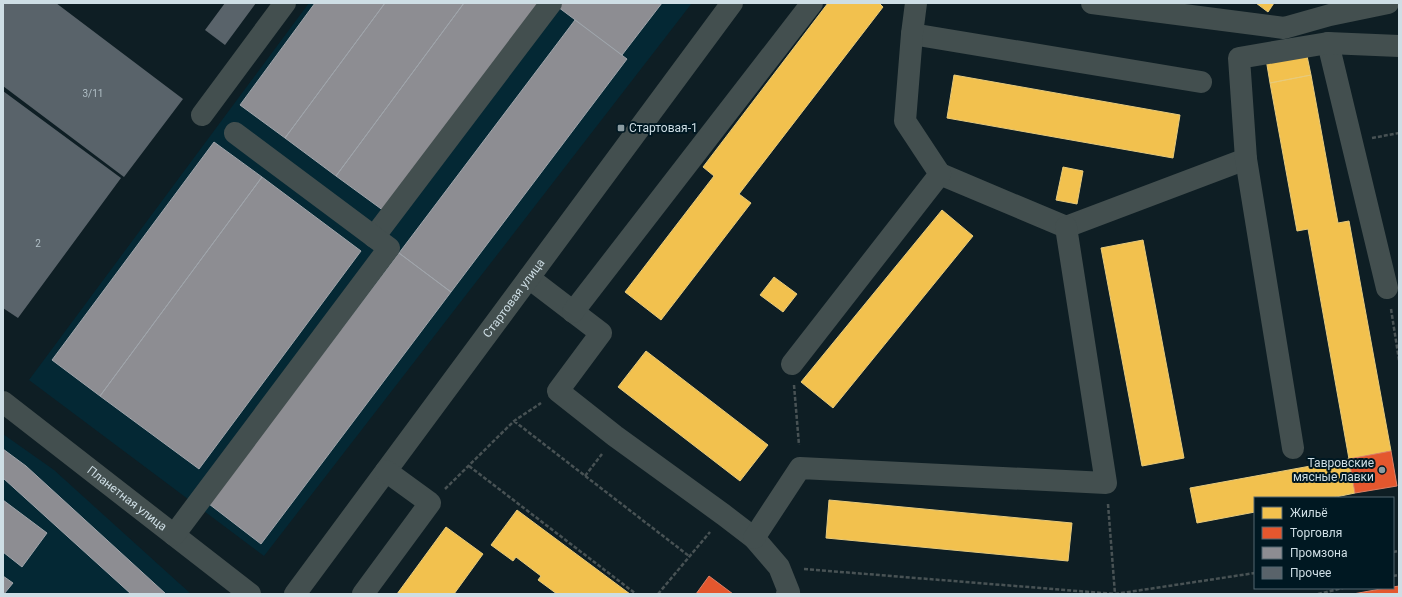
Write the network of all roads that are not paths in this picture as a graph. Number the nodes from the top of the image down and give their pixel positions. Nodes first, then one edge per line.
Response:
1 (285, 3) edge
2 (551, 3) edge
3 (732, 3) edge
4 (812, 3) edge
5 (916, 3) edge
6 (1092, 3) edge
7 (1388, 3) edge
8 (1329, 9) edge
9 (912, 34) junction
10 (1328, 43) junction
11 (1399, 46) edge
12 (1201, 82) dead end
13 (202, 114) dead end
14 (235, 133) dead end
15 (1246, 159) junction
16 (940, 174) junction
17 (1066, 227) junction
18 (374, 237) junction
19 (529, 278) junction
20 (1387, 288) road end
21 (573, 312) junction
22 (792, 364) road end
23 (3, 402) edge
24 (1293, 448) dead end
25 (386, 471) junction
26 (174, 535) junction
27 (754, 538) junction
28 (789, 593) edge
29 (250, 594) edge
30 (295, 594) edge
31 (363, 594) edge

1 - 13 street
2 - 18 street
3 - 19 street, Стартовая улица
4 - 21 street
5 - 9 street
6 - 8 street
7 - 8 street
9 - 12 street
9 - 16 street
10 - 11 street
10 - 15 street
10 - 20 street
14 - 18 street
15 - 17 street
15 - 24 street
16 - 17 street
16 - 22 street
17 - 27 street
18 - 26 street
19 - 21 street
19 - 25 street, Стартовая улица
21 - 27 street
23 - 26 street, Планетная улица
25 - 30 street, Стартовая улица
25 - 31 street
26 - 29 street, Планетная улица
27 - 28 street

